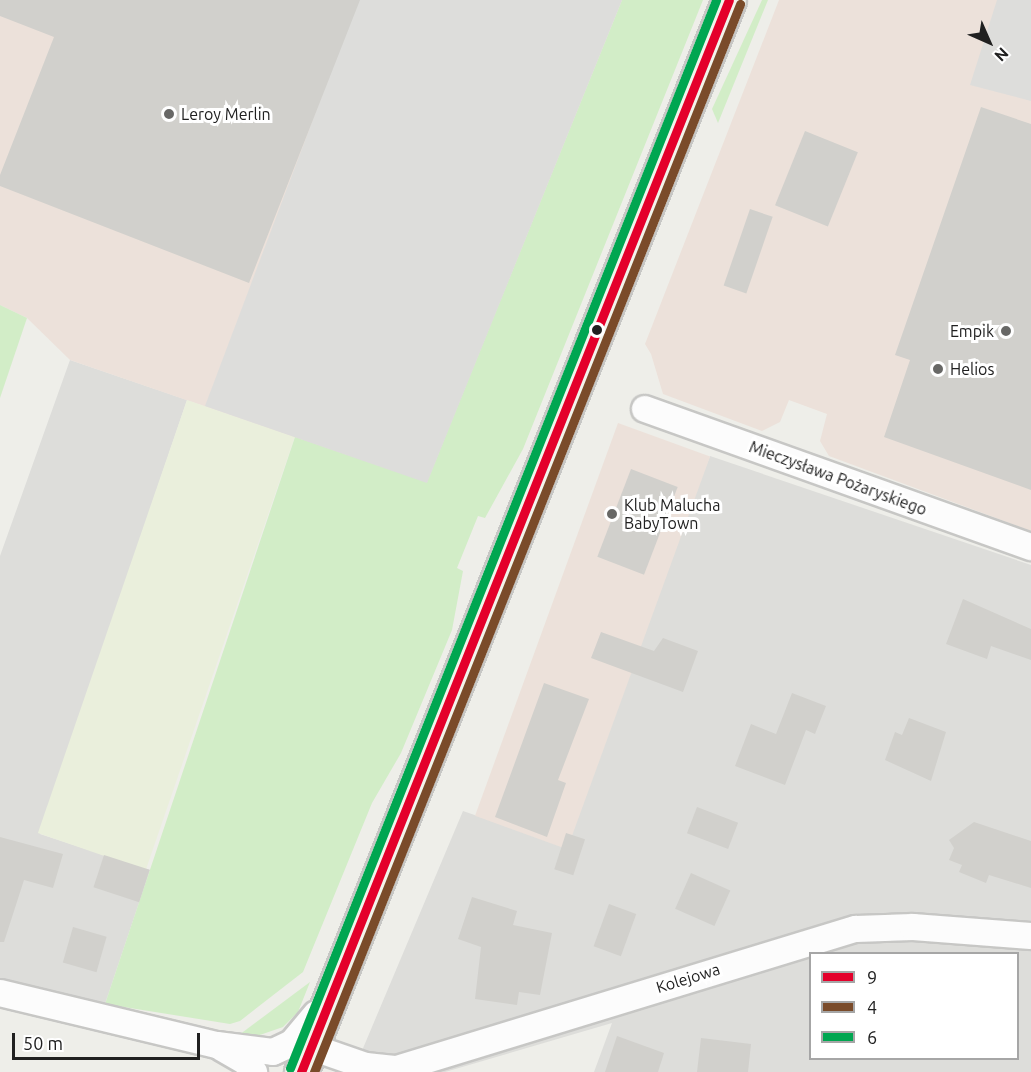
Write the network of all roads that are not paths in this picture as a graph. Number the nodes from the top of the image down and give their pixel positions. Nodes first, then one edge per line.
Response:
1 (729, 0) edge
2 (645, 409) dead end
3 (1031, 547) edge
4 (1031, 936) edge
5 (0, 993) edge
6 (330, 998) junction
7 (217, 1045) junction
8 (306, 1060) edge
9 (342, 1067) edge
10 (254, 1072) edge

1 - 6 street
2 - 3 street, Mieczysława Pożaryskiego
4 - 9 street, Kolejowa
5 - 7 street
6 - 7 street
6 - 8 street
6 - 9 street
7 - 10 street
8 - 9 street, Kolejowa

